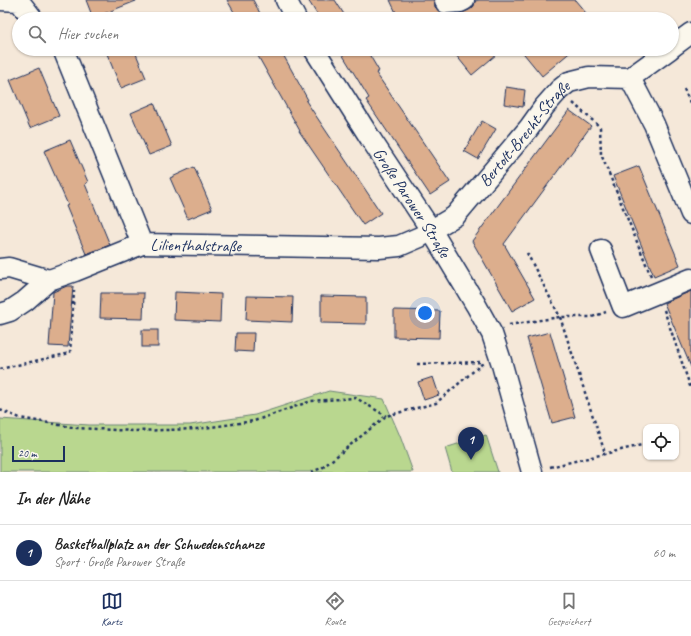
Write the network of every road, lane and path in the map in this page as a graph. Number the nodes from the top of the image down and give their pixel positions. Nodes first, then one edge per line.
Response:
1 (1, 0) edge
2 (286, 0) edge
3 (445, 0) edge
4 (464, 0) edge
5 (28, 12) edge
6 (292, 12) edge
7 (691, 33) edge
8 (679, 42) edge
9 (66, 56) edge
10 (318, 56) edge
11 (660, 56) edge
12 (630, 78) junction
13 (684, 89) dead end
14 (559, 90) junction
15 (691, 105) edge
16 (691, 214) edge
17 (431, 230) junction
18 (142, 244) junction
19 (601, 250) dead end
20 (527, 253) dead end
21 (0, 269) edge
22 (75, 271) junction
23 (691, 279) edge
24 (49, 280) junction
25 (658, 293) junction
26 (624, 307) junction
27 (0, 314) edge
28 (560, 317) junction
29 (488, 327) junction
30 (417, 364) dead end
31 (0, 369) edge
32 (691, 390) edge
33 (0, 410) edge
34 (386, 416) junction
35 (643, 445) edge
36 (605, 453) junction
37 (312, 472) edge
38 (532, 472) edge

1 - 5 street
2 - 6 street
3 - 4 street
7 - 8 street
9 - 18 street, Lilienthalstraße
10 - 17 street, Große Parower Straße
11 - 12 street
12 - 14 street, Bertolt-Brecht-Straße
12 - 16 street
13 - 15 path
14 - 17 street, Bertolt-Brecht-Straße
14 - 25 path
17 - 18 street, Lilienthalstraße
17 - 29 street, Große Parower Straße
18 - 22 street
19 - 26 street
20 - 28 path
21 - 24 street
22 - 24 street
22 - 31 path
23 - 25 street
24 - 27 street
25 - 26 street
25 - 32 path
26 - 28 path
28 - 29 path
28 - 36 path
29 - 38 street, Große Parower Straße
30 - 34 path
33 - 34 path
34 - 37 path
35 - 36 path
36 - 38 path

